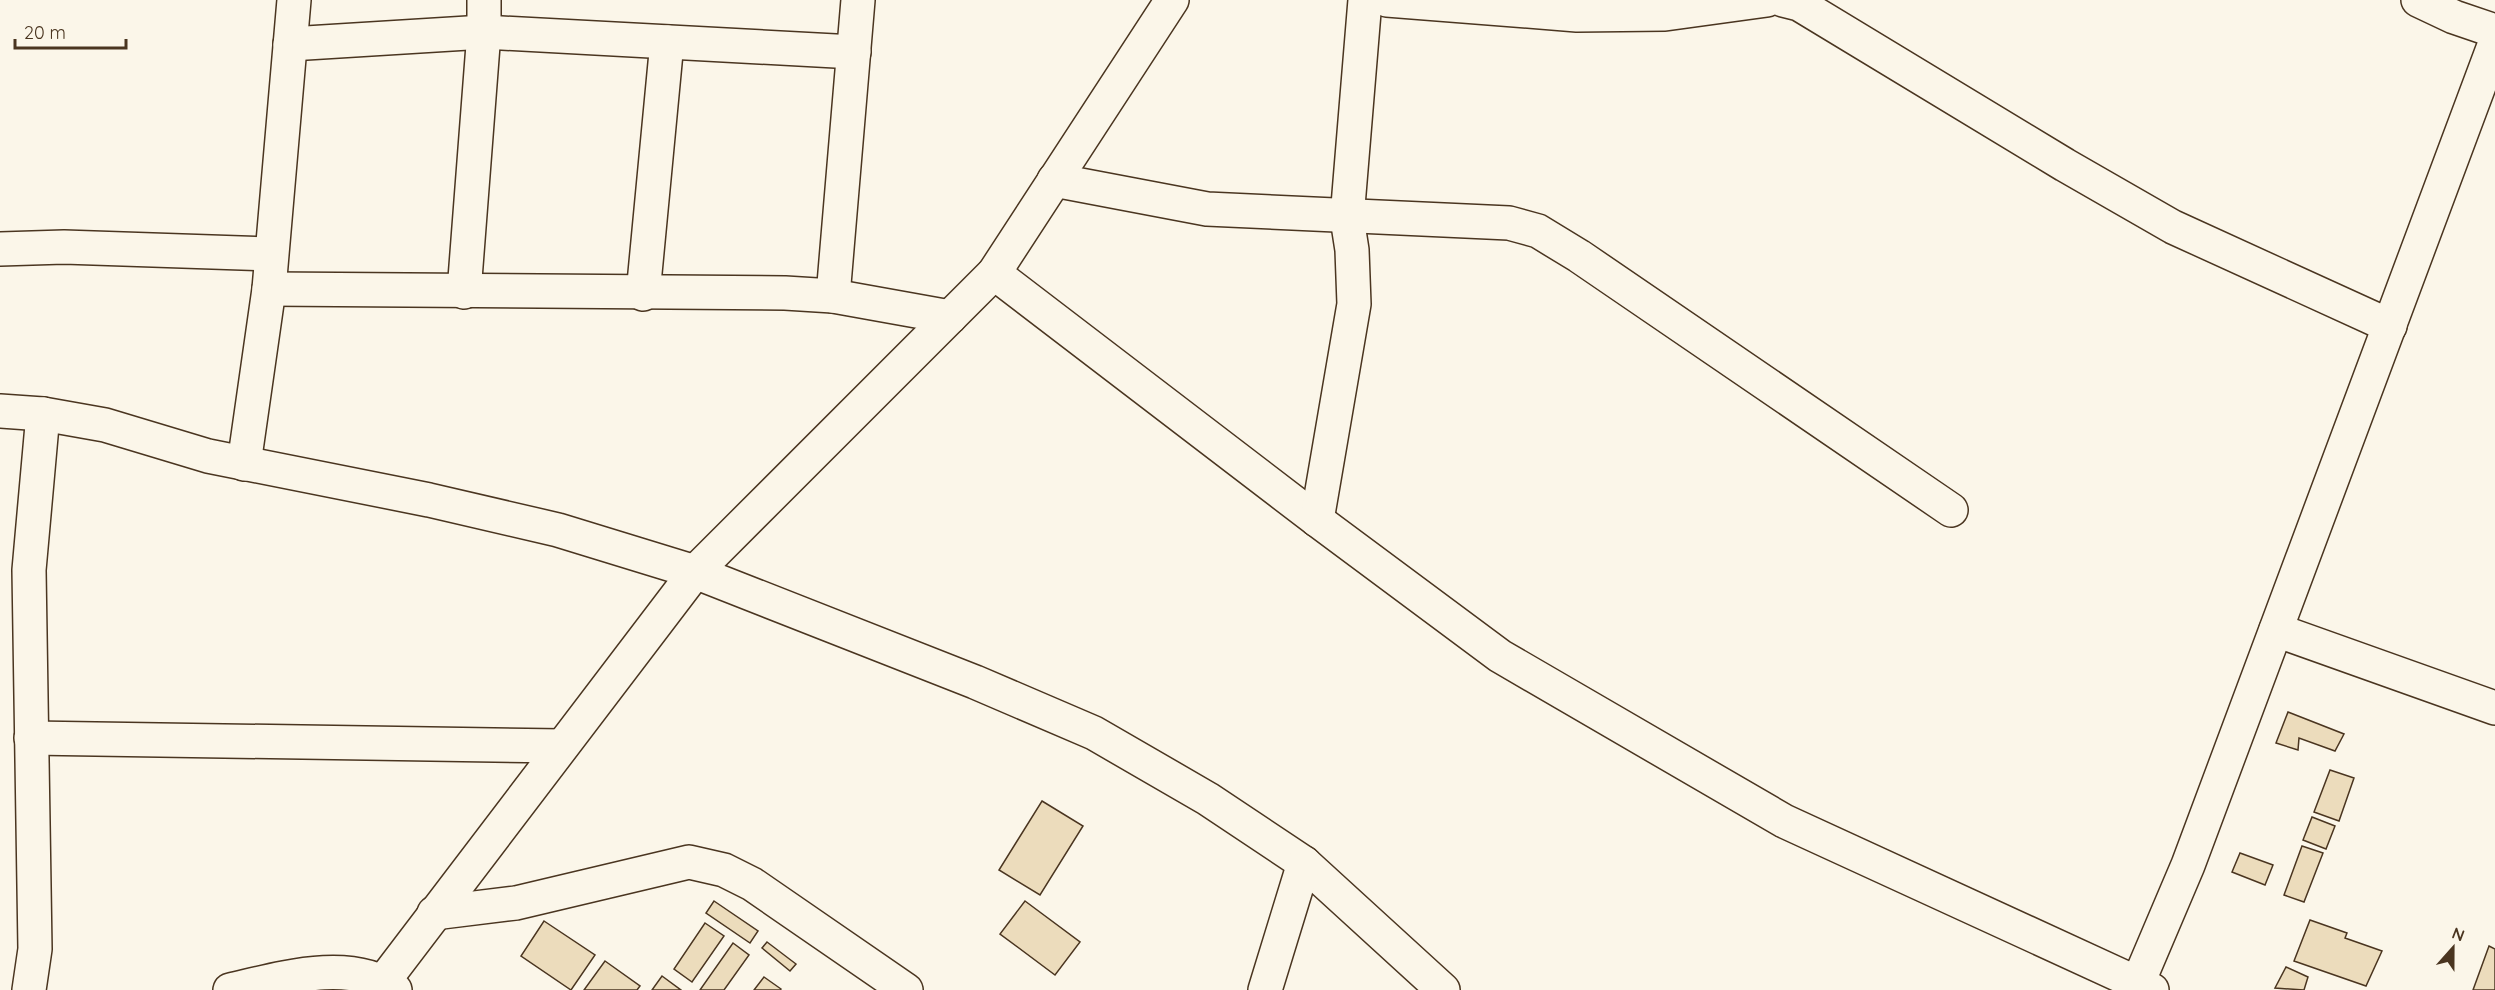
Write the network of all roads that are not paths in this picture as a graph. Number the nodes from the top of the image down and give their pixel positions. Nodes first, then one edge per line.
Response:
1 (294, 0) edge
2 (484, 0) edge
3 (858, 0) edge
4 (1172, 0) edge
5 (1365, 0) edge
6 (1387, 0) edge
7 (1767, 0) edge
8 (1782, 0) edge
9 (2418, 0) edge
10 (2495, 31) edge
11 (484, 32) junction
12 (667, 42) junction
13 (2495, 43) edge
14 (290, 44) junction
15 (854, 52) junction
16 (1054, 180) junction
17 (1347, 218) junction
18 (0, 249) edge
19 (271, 254) junction
20 (994, 273) junction
21 (269, 289) junction
22 (464, 292) junction
23 (643, 294) junction
24 (833, 296) junction
25 (950, 317) junction
26 (2390, 326) junction
27 (0, 411) edge
28 (44, 414) junction
29 (244, 464) junction
30 (1951, 510) dead end
31 (1317, 520) junction
32 (696, 572) junction
33 (2276, 630) junction
34 (2495, 708) edge
35 (31, 738) junction
36 (561, 746) junction
37 (1304, 862) junction
38 (434, 914) junction
39 (385, 987) edge
40 (2144, 988) edge
41 (29, 990) edge
42 (230, 990) edge
43 (906, 990) edge
44 (1265, 990) edge
45 (1443, 990) edge

1 - 14 street
2 - 11 street
3 - 15 street
4 - 16 street
5 - 17 street
6 - 7 street
8 - 26 street
9 - 10 street
11 - 12 street
11 - 14 street
11 - 22 street
12 - 15 street
12 - 23 street
13 - 26 street
14 - 19 street
15 - 24 street
16 - 17 street
16 - 20 street
17 - 30 street
17 - 31 street
18 - 19 street
19 - 21 street
20 - 25 street
20 - 31 street
21 - 22 street
21 - 29 street
22 - 23 street
23 - 24 street
24 - 25 street
25 - 32 street
26 - 33 street
27 - 28 street
28 - 29 street
28 - 35 street
29 - 32 street
31 - 40 street
32 - 36 street
32 - 37 street
33 - 34 street
33 - 40 street
35 - 36 street
35 - 41 street
36 - 38 street
37 - 44 street
37 - 45 street
38 - 39 street
38 - 43 street
39 - 42 street

